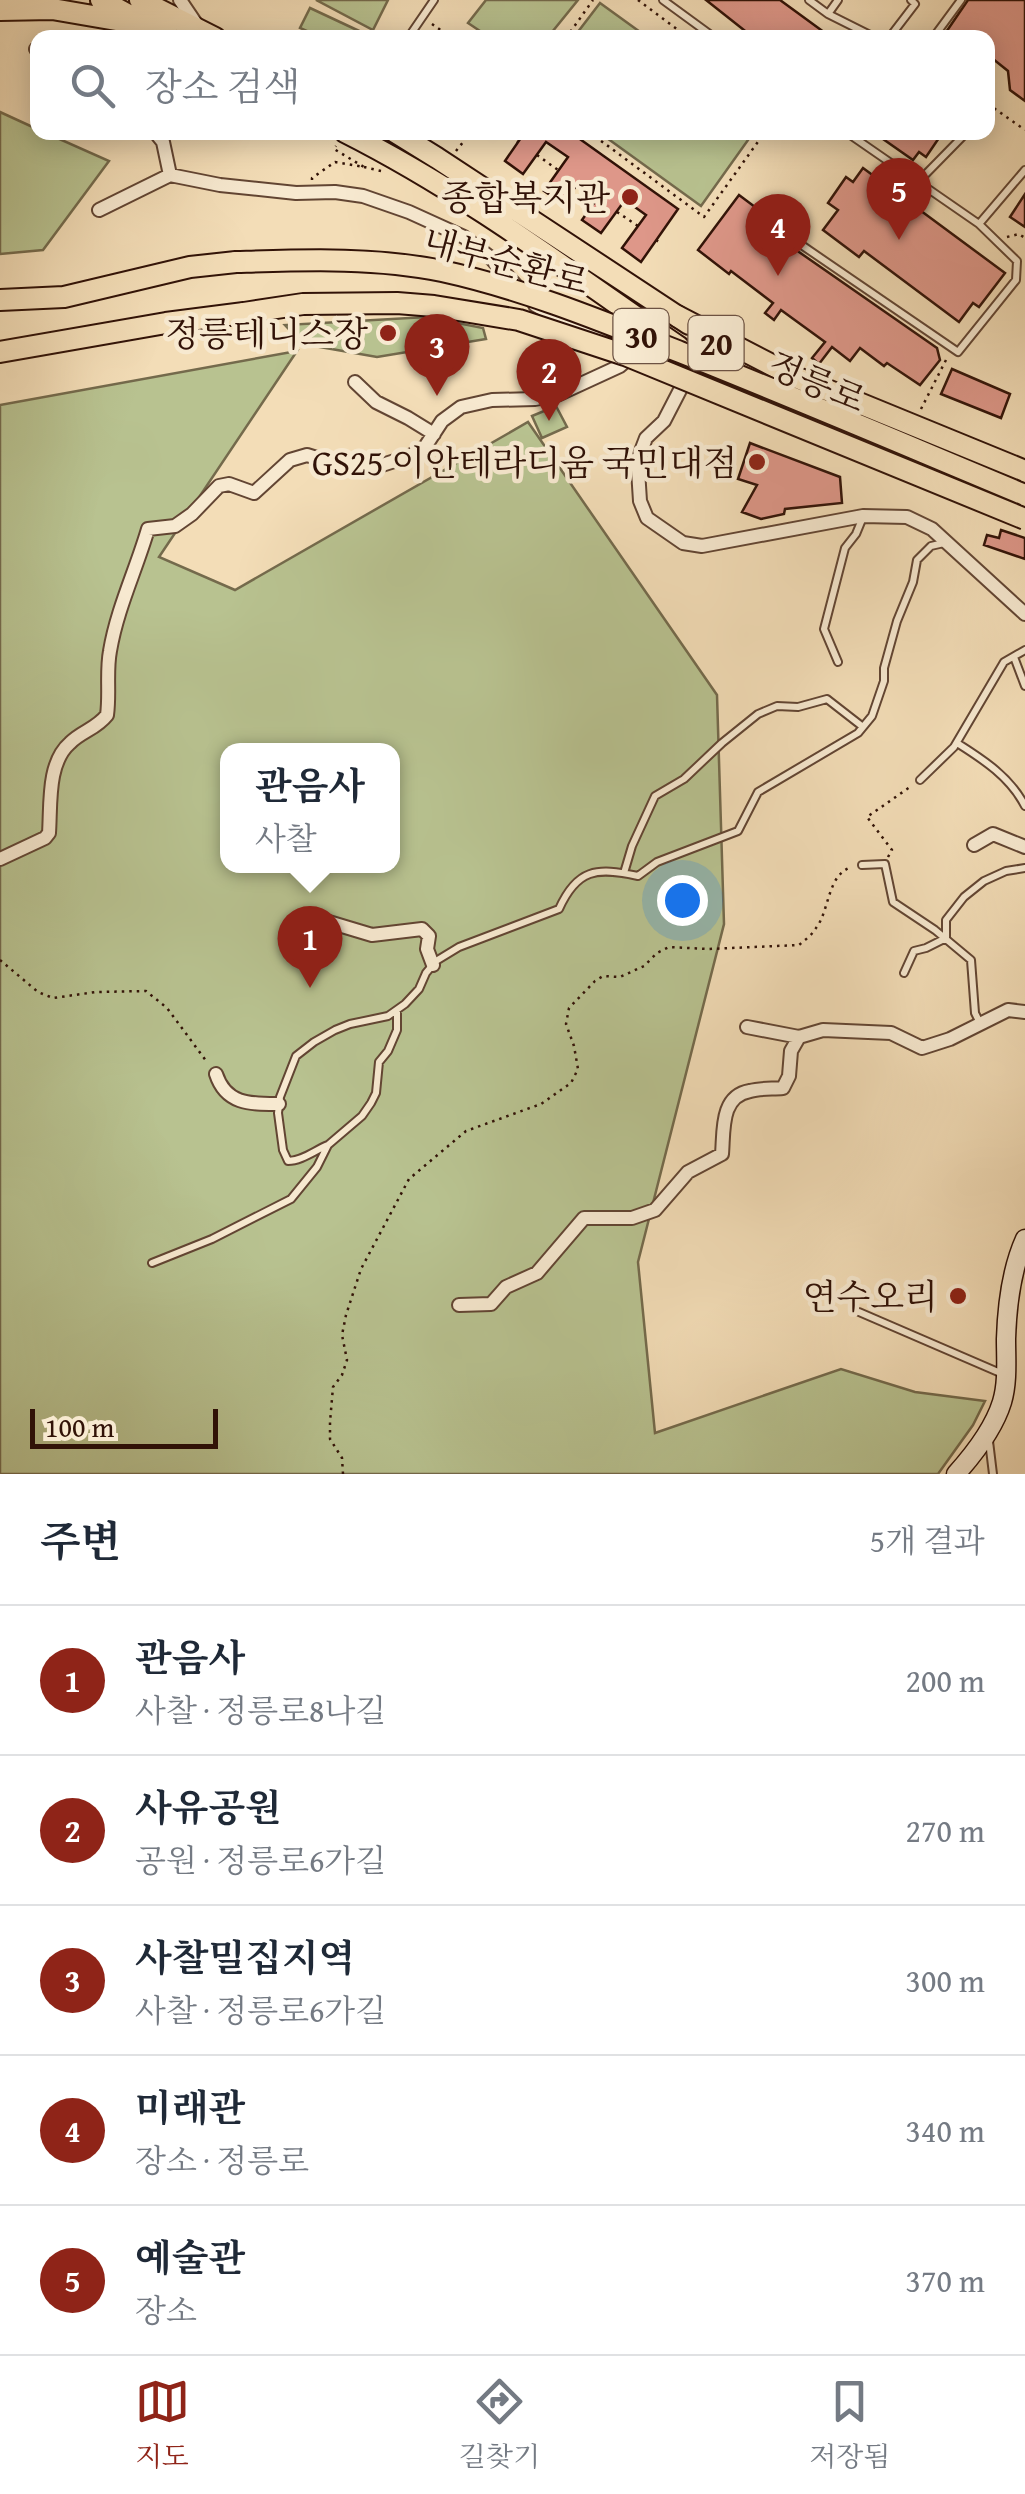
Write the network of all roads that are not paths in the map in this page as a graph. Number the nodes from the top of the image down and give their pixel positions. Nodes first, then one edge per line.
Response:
1 (100, 0) edge
2 (140, 0) edge
3 (164, 0) edge
4 (434, 0) edge
5 (663, 0) edge
6 (809, 0) edge
7 (838, 0) edge
8 (910, 0) edge
9 (961, 0) edge
10 (0, 10) edge
11 (828, 14) junction
12 (177, 19) edge
13 (150, 26) junction
14 (200, 30) edge
15 (413, 30) edge
16 (703, 30) edge
17 (860, 30) edge
18 (898, 30) edge
19 (939, 30) edge
20 (161, 140) edge
21 (408, 140) edge
22 (858, 140) edge
23 (959, 140) edge
24 (340, 141) edge
25 (1025, 170) edge
26 (170, 175) junction
27 (918, 182) junction
28 (99, 210) dead end
29 (979, 224) junction
30 (803, 246) dead end
31 (0, 300) edge
32 (677, 316) junction
33 (644, 346) junction
34 (0, 352) edge
35 (696, 359) junction
36 (356, 382) dead end
37 (847, 405) junction
38 (924, 422) junction
39 (434, 434) junction
40 (858, 434) junction
41 (989, 450) junction
42 (1025, 468) edge
43 (1025, 495) edge
44 (1025, 506) edge
45 (863, 516) junction
46 (1025, 518) edge
47 (945, 542) junction
48 (1025, 614) edge
49 (1025, 650) edge
50 (1014, 657) junction
51 (838, 662) dead end
52 (1025, 686) edge
53 (863, 727) junction
54 (957, 744) junction
55 (920, 780) road end
56 (1025, 806) edge
57 (974, 845) dead end
58 (1025, 848) edge
59 (0, 858) edge
60 (862, 864) road end
61 (1025, 868) edge
62 (624, 873) junction
63 (297, 919) dead end
64 (946, 938) junction
65 (433, 965) junction
66 (904, 973) dead end
67 (397, 1010) junction
68 (1025, 1012) edge
69 (980, 1024) junction
70 (747, 1027) dead end
71 (799, 1037) junction
72 (216, 1074) road end
73 (279, 1104) junction
74 (328, 1144) junction
75 (1025, 1240) edge
76 (152, 1263) dead end
77 (459, 1304) dead end
78 (859, 1312) dead end
79 (1006, 1375) junction
80 (986, 1433) junction
81 (956, 1474) edge
82 (993, 1474) edge

1 - 13 main road
2 - 12 main road
3 - 12 main road
4 - 15 lane
5 - 16 lane
6 - 11 lane
7 - 11 lane
8 - 18 lane
9 - 19 lane
10 - 13 main road
11 - 17 lane
12 - 13 main road
12 - 14 main road
20 - 26 street
21 - 32 main road, 정릉로 / 20
22 - 27 lane
23 - 27 lane
24 - 35 main road, 정릉로 / 20
25 - 29 lane
26 - 28 street
26 - 33 street
27 - 29 lane
29 - 30 lane
31 - 43 main road, 내부순환로 / 30, bridge
32 - 37 main road, 정릉로 / 20
32 - 38 main road, 정릉로
32 - 42 main road, bridge
33 - 35 street
33 - 39 street
34 - 46 main road, 내부순환로 / 30, bridge
35 - 40 main road, 정릉로 / 20
35 - 45 street
36 - 39 street
37 - 38 main road, 정릉로 / 20
37 - 41 main road, 정릉로
38 - 41 main road, 정릉로 / 20
39 - 59 street
40 - 44 main road, 정릉로 / 20
40 - 46 main road, bridge
41 - 42 main road, 정릉로 / 20
45 - 47 street
45 - 51 lane
47 - 48 street
47 - 53 lane
49 - 50 lane
50 - 52 lane
50 - 54 lane
53 - 62 lane
53 - 62 lane
54 - 55 lane
54 - 56 lane
57 - 58 street
60 - 64 lane
61 - 64 lane
62 - 65 lane
63 - 65 street
64 - 66 lane
64 - 69 lane
65 - 67 lane
67 - 73 lane
67 - 74 lane
68 - 69 street
69 - 71 street
70 - 71 street
71 - 77 street
72 - 73 street
73 - 74 lane
74 - 76 lane
75 - 79 main road
78 - 79 lane
79 - 80 main road
80 - 81 main road
80 - 82 lane

